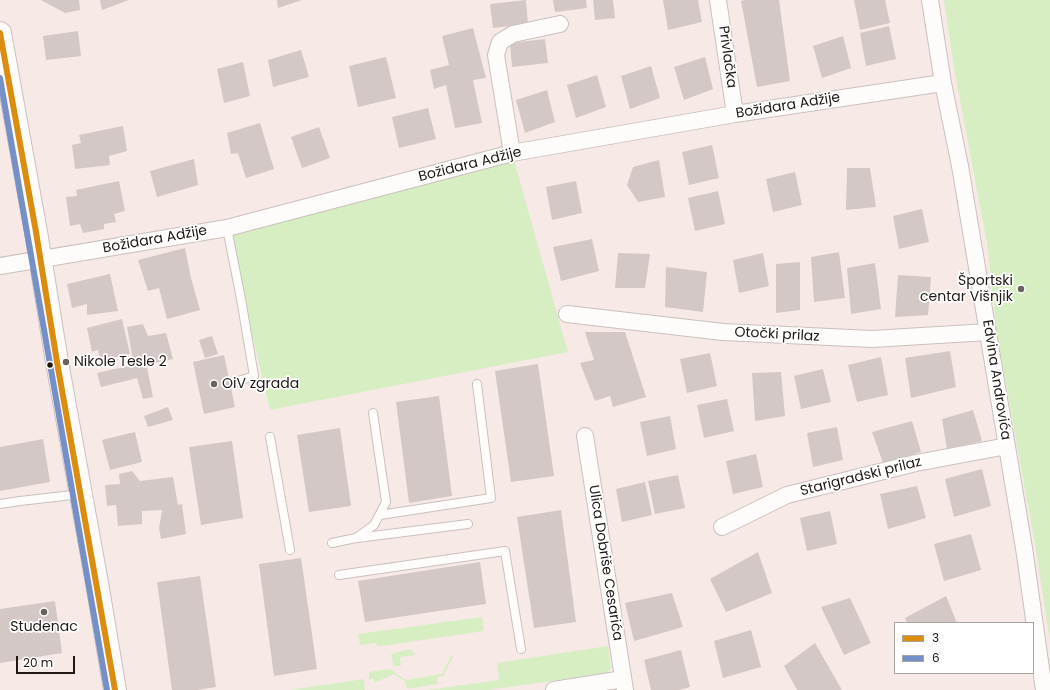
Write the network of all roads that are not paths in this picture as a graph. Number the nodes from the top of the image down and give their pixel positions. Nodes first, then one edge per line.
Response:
1 (718, 0) edge
2 (930, 0) edge
3 (560, 24) dead end
4 (0, 33) edge
5 (944, 83) junction
6 (735, 114) junction
7 (512, 153) junction
8 (227, 228) junction
9 (41, 260) junction
10 (0, 266) edge
11 (567, 314) dead end
12 (988, 332) junction
13 (236, 382) dead end
14 (477, 384) dead end
15 (373, 413) dead end
16 (585, 436) dead end
17 (270, 437) dead end
18 (1006, 446) junction
19 (81, 494) junction
20 (0, 504) edge
21 (380, 515) junction
22 (468, 524) dead end
23 (722, 527) dead end
24 (356, 538) junction
25 (332, 543) dead end
26 (290, 550) dead end
27 (339, 575) dead end
28 (521, 648) dead end
29 (624, 684) edge
30 (115, 690) edge
31 (554, 690) edge
32 (1044, 690) edge

1 - 6 street, Privlačka
2 - 5 street, Edvina Androvića
3 - 7 street
4 - 9 street
5 - 6 street, Božidara Adžije
5 - 12 street, Edvina Androvića
6 - 7 street, Božidara Adžije
7 - 8 street, Božidara Adžije
8 - 9 street, Božidara Adžije
8 - 13 lane
9 - 10 street, Božidara Adžije
9 - 19 street
11 - 12 street, Otočki prilaz
12 - 18 street, Edvina Androvića
14 - 21 lane
15 - 21 lane
16 - 29 street, Ulica Dobriše Cesarića
17 - 26 lane
18 - 23 street, Starigradski prilaz
18 - 32 street, Edvina Androvića
19 - 20 lane
19 - 30 street
21 - 24 lane
22 - 24 lane
24 - 25 lane
27 - 28 lane
29 - 31 street

